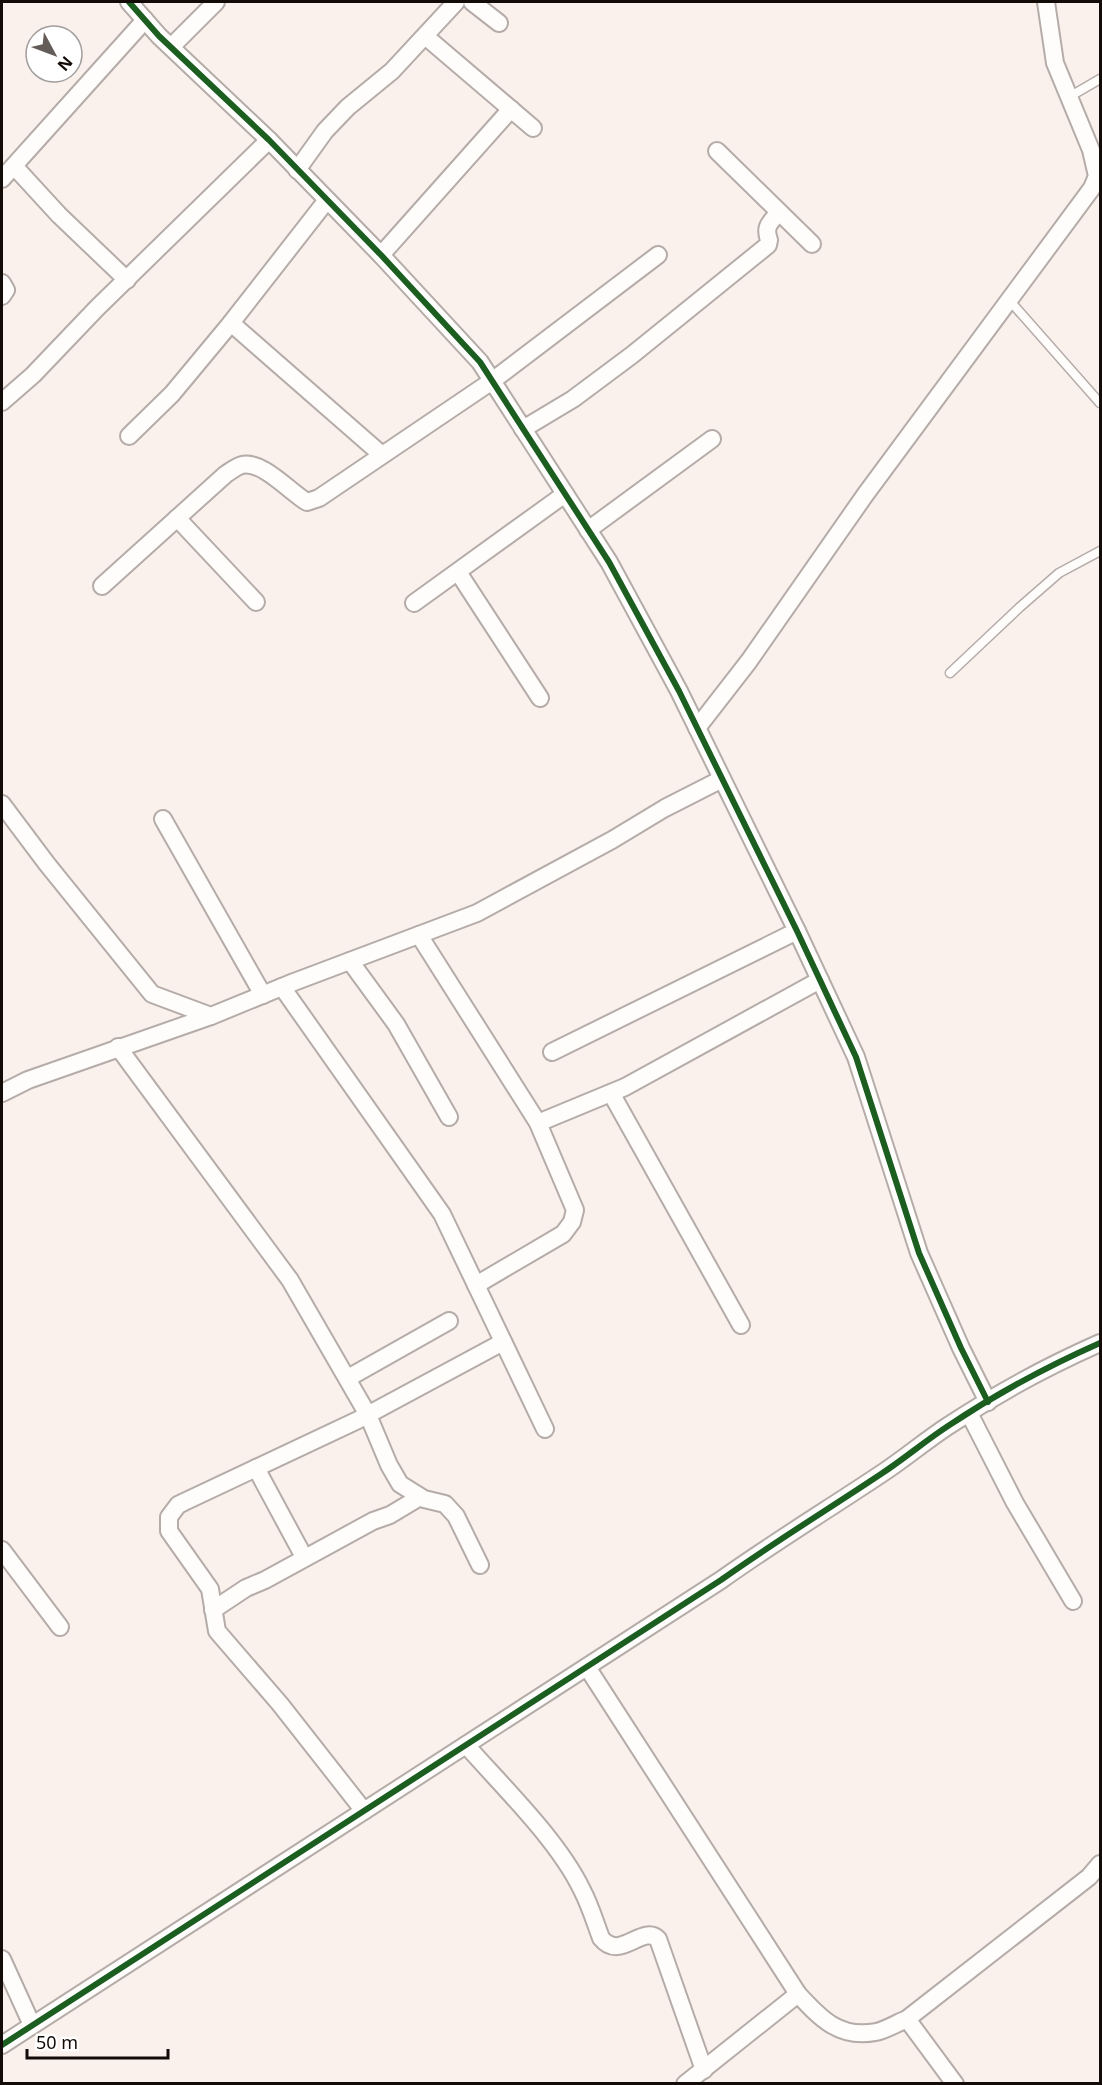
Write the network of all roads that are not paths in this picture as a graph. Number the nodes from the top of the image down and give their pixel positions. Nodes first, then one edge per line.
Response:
1 (129, 2) edge
2 (216, 2) edge
3 (456, 2) edge
4 (472, 2) edge
5 (1046, 2) edge
6 (145, 20) junction
7 (499, 23) dead end
8 (425, 36) junction
9 (171, 47) junction
10 (1101, 79) edge
11 (1069, 97) junction
12 (511, 109) junction
13 (533, 128) dead end
14 (269, 140) junction
15 (717, 151) dead end
16 (14, 166) junction
17 (297, 170) junction
18 (2, 179) edge
19 (327, 200) junction
20 (779, 212) junction
21 (812, 244) dead end
22 (381, 255) junction
23 (658, 255) dead end
24 (126, 280) junction
25 (2, 283) edge
26 (2, 296) edge
27 (1010, 301) junction
28 (231, 323) junction
29 (492, 381) junction
30 (1097, 393) edge
31 (2, 402) edge
32 (1101, 403) edge
33 (523, 429) junction
34 (129, 436) dead end
35 (712, 439) dead end
36 (382, 455) junction
37 (565, 494) junction
38 (177, 518) junction
39 (588, 530) junction
40 (1101, 551) edge
41 (458, 572) junction
42 (102, 586) dead end
43 (256, 602) dead end
44 (414, 603) dead end
45 (950, 673) dead end
46 (540, 698) dead end
47 (697, 728) junction
48 (722, 779) junction
49 (2, 804) edge
50 (163, 819) dead end
51 (797, 931) junction
52 (419, 935) junction
53 (350, 961) junction
54 (820, 980) junction
55 (282, 987) junction
56 (263, 995) junction
57 (211, 1016) junction
58 (118, 1047) junction
59 (552, 1052) dead end
60 (2, 1093) edge
61 (611, 1093) junction
62 (449, 1117) dead end
63 (538, 1123) junction
64 (476, 1285) junction
65 (449, 1321) dead end
66 (741, 1325) dead end
67 (503, 1342) junction
68 (1101, 1343) edge
69 (348, 1378) junction
70 (988, 1402) junction
71 (969, 1413) junction
72 (368, 1414) junction
73 (545, 1429) dead end
74 (256, 1468) junction
75 (420, 1497) junction
76 (2, 1550) edge
77 (304, 1557) junction
78 (480, 1565) dead end
79 (1073, 1601) dead end
80 (213, 1610) junction
81 (60, 1627) dead end
82 (587, 1667) junction
83 (466, 1745) junction
84 (364, 1811) junction
85 (1101, 1864) edge
86 (2, 1959) edge
87 (798, 1994) junction
88 (907, 2019) junction
89 (32, 2025) junction
90 (2, 2045) edge
91 (704, 2070) junction
92 (685, 2084) edge
93 (955, 2084) edge

1 - 6 street
2 - 9 street
3 - 8 street
4 - 7 street
5 - 11 street
6 - 9 street
6 - 16 street
8 - 12 street
8 - 17 street
9 - 14 street
10 - 11 lane
11 - 27 street
12 - 13 street
12 - 22 street
14 - 17 street
14 - 24 street
15 - 20 street
16 - 18 street
16 - 24 street
17 - 19 street
19 - 22 street
19 - 28 street
20 - 21 street
20 - 33 street
22 - 29 street
23 - 29 street
24 - 31 street
25 - 26 street
27 - 30 lane
27 - 47 street
28 - 34 street
28 - 36 street
29 - 33 street
29 - 36 street
30 - 32 lane
33 - 37 street
35 - 39 street
36 - 38 street
37 - 39 street
37 - 41 street
38 - 42 street
38 - 43 street
39 - 47 street
40 - 45 lane
41 - 44 street
41 - 46 street
47 - 48 street
48 - 51 street
48 - 52 street
49 - 57 street
50 - 56 street
51 - 54 street
51 - 59 street
52 - 53 street
52 - 63 street
53 - 55 street
53 - 62 street
54 - 61 street
54 - 70 street
55 - 56 street
55 - 64 street
56 - 57 street
57 - 58 street
58 - 60 street
58 - 69 street
61 - 63 street
61 - 66 street
63 - 64 street
64 - 67 street
65 - 69 street
67 - 72 street
67 - 73 street
68 - 70 street
69 - 72 street
70 - 71 street
71 - 79 street
71 - 82 street
72 - 74 street
72 - 75 street
74 - 77 street
74 - 80 street
75 - 77 street
75 - 78 street
76 - 81 street
77 - 80 street
80 - 84 street
82 - 83 street
82 - 87 street
83 - 84 street
83 - 91 street
84 - 89 street
85 - 88 street
86 - 89 street
87 - 88 street
87 - 91 street
88 - 93 street
89 - 90 street
91 - 92 street

